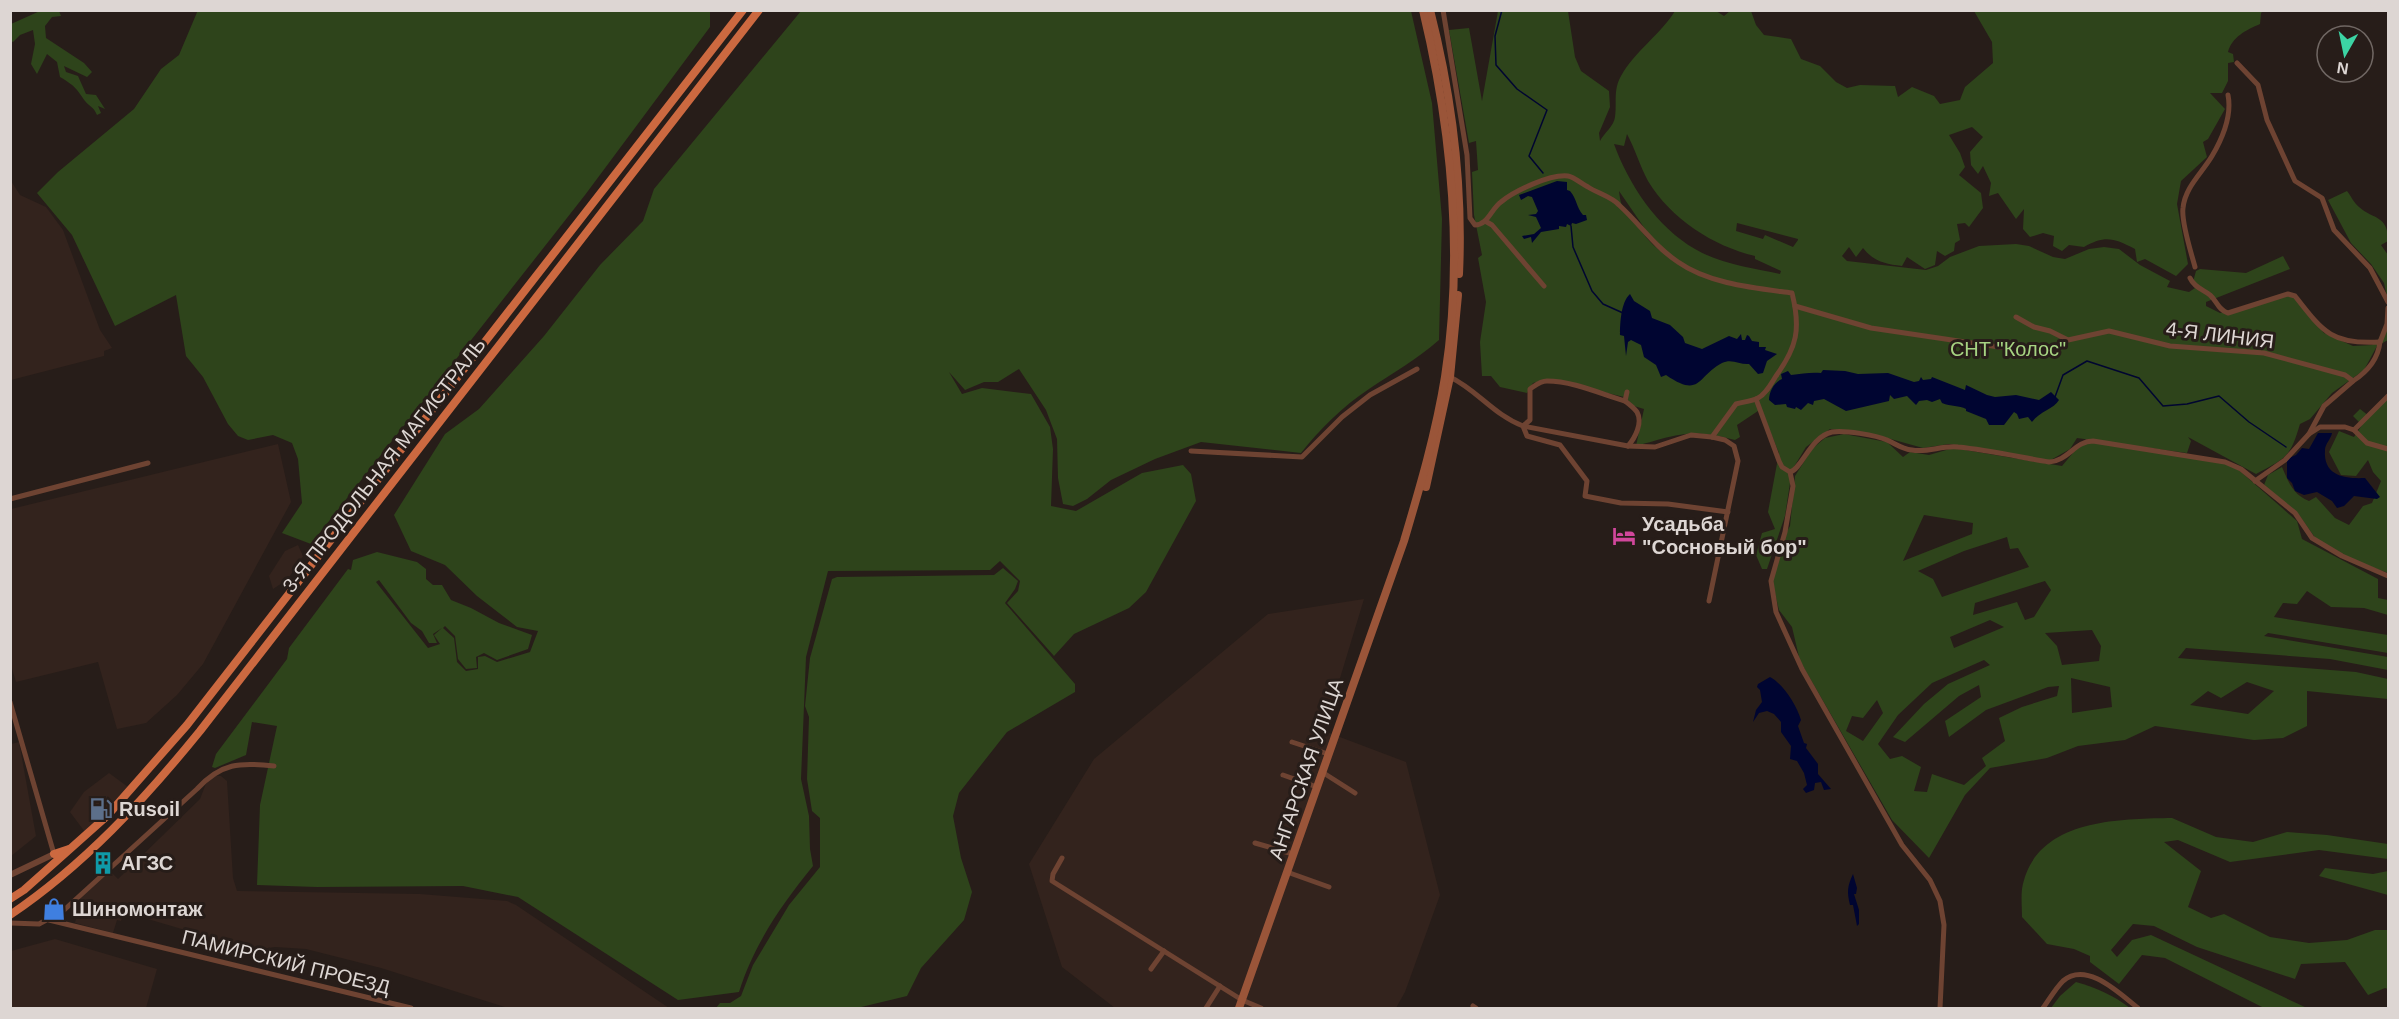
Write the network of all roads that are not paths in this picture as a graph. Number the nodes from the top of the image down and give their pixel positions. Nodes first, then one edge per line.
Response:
1 (743, 10) edge
2 (759, 10) edge
3 (1423, 10) edge
4 (1430, 10) edge
5 (1443, 10) edge
6 (2237, 63) dead end
7 (2228, 95) dead end
8 (1485, 221) junction
9 (2195, 267) dead end
10 (2190, 278) dead end
11 (1544, 286) dead end
12 (2388, 302) edge
13 (1795, 306) junction
14 (2388, 308) edge
15 (2016, 317) dead end
16 (2380, 342) junction
17 (2026, 351) dead end
18 (1418, 369) dead end
19 (1450, 377) junction
20 (2353, 381) junction
21 (1627, 392) dead end
22 (2388, 396) edge
23 (1756, 399) junction
24 (1625, 400) junction
25 (1523, 426) junction
26 (2354, 430) junction
27 (2309, 434) junction
28 (1712, 437) junction
29 (1628, 446) junction
30 (2388, 448) edge
31 (1191, 451) dead end
32 (148, 463) dead end
33 (1790, 472) junction
34 (2255, 481) junction
35 (10, 500) edge
36 (1728, 513) junction
37 (1404, 541) junction
38 (2388, 576) edge
39 (1709, 601) dead end
40 (10, 702) edge
41 (1292, 742) dead end
42 (1328, 754) junction
43 (274, 766) dead end
44 (1322, 772) junction
45 (1283, 775) dead end
46 (1317, 787) junction
47 (1355, 793) dead end
48 (1255, 843) dead end
49 (72, 848) junction
50 (54, 854) junction
51 (1293, 854) junction
52 (1062, 858) dead end
53 (1287, 872) junction
54 (10, 875) edge
55 (1329, 887) dead end
56 (10, 899) edge
57 (10, 915) edge
58 (49, 920) junction
59 (10, 923) edge
60 (1164, 951) junction
61 (1151, 969) dead end
62 (1220, 986) junction
63 (1240, 1004) edge
64 (411, 1008) edge
65 (1206, 1008) edge
66 (1261, 1008) edge
67 (1940, 1008) edge
68 (2043, 1008) edge
69 (2138, 1008) edge

1 - 49 highway, 3-Я ПРОДОЛЬНАЯ МАГИСТРАЛЬ
2 - 57 highway, 3-Я ПРОДОЛЬНАЯ МАГИСТРАЛЬ
3 - 37 main road, АНГАРСКАЯ УЛИЦА
4 - 19 main road, АНГАРСКАЯ УЛИЦА
5 - 8 street
6 - 12 street
7 - 9 street
8 - 11 street
8 - 13 street
10 - 16 street
13 - 17 street
13 - 23 street
14 - 16 street
15 - 20 street, 4-Я ЛИНИЯ
16 - 20 street
18 - 31 street
19 - 25 street
19 - 37 main road, АНГАРСКАЯ УЛИЦА
20 - 27 street
21 - 24 street
22 - 26 street
23 - 28 street
23 - 33 street
24 - 25 street
24 - 29 street
25 - 29 street
25 - 36 street
26 - 27 street
26 - 30 street
27 - 34 street
28 - 29 street
28 - 36 street
32 - 35 street
33 - 34 street
33 - 67 street
34 - 38 street
36 - 39 street
37 - 42 main road, АНГАРСКАЯ УЛИЦА
40 - 50 street
41 - 42 street
42 - 44 main road, АНГАРСКАЯ УЛИЦА
43 - 58 street
44 - 46 main road, АНГАРСКАЯ УЛИЦА
44 - 47 street
45 - 46 street
46 - 51 main road, АНГАРСКАЯ УЛИЦА
48 - 51 street
49 - 50 highway
49 - 56 highway, 3-Я ПРОДОЛЬНАЯ МАГИСТРАЛЬ
50 - 54 street
51 - 53 main road, АНГАРСКАЯ УЛИЦА
52 - 60 street
53 - 55 street
53 - 63 main road, АНГАРСКАЯ УЛИЦА
58 - 59 street
58 - 64 street, ПАМИРСКИЙ ПРОЕЗД
60 - 61 street
60 - 62 street
62 - 63 street
62 - 65 street
63 - 66 street
68 - 69 street

